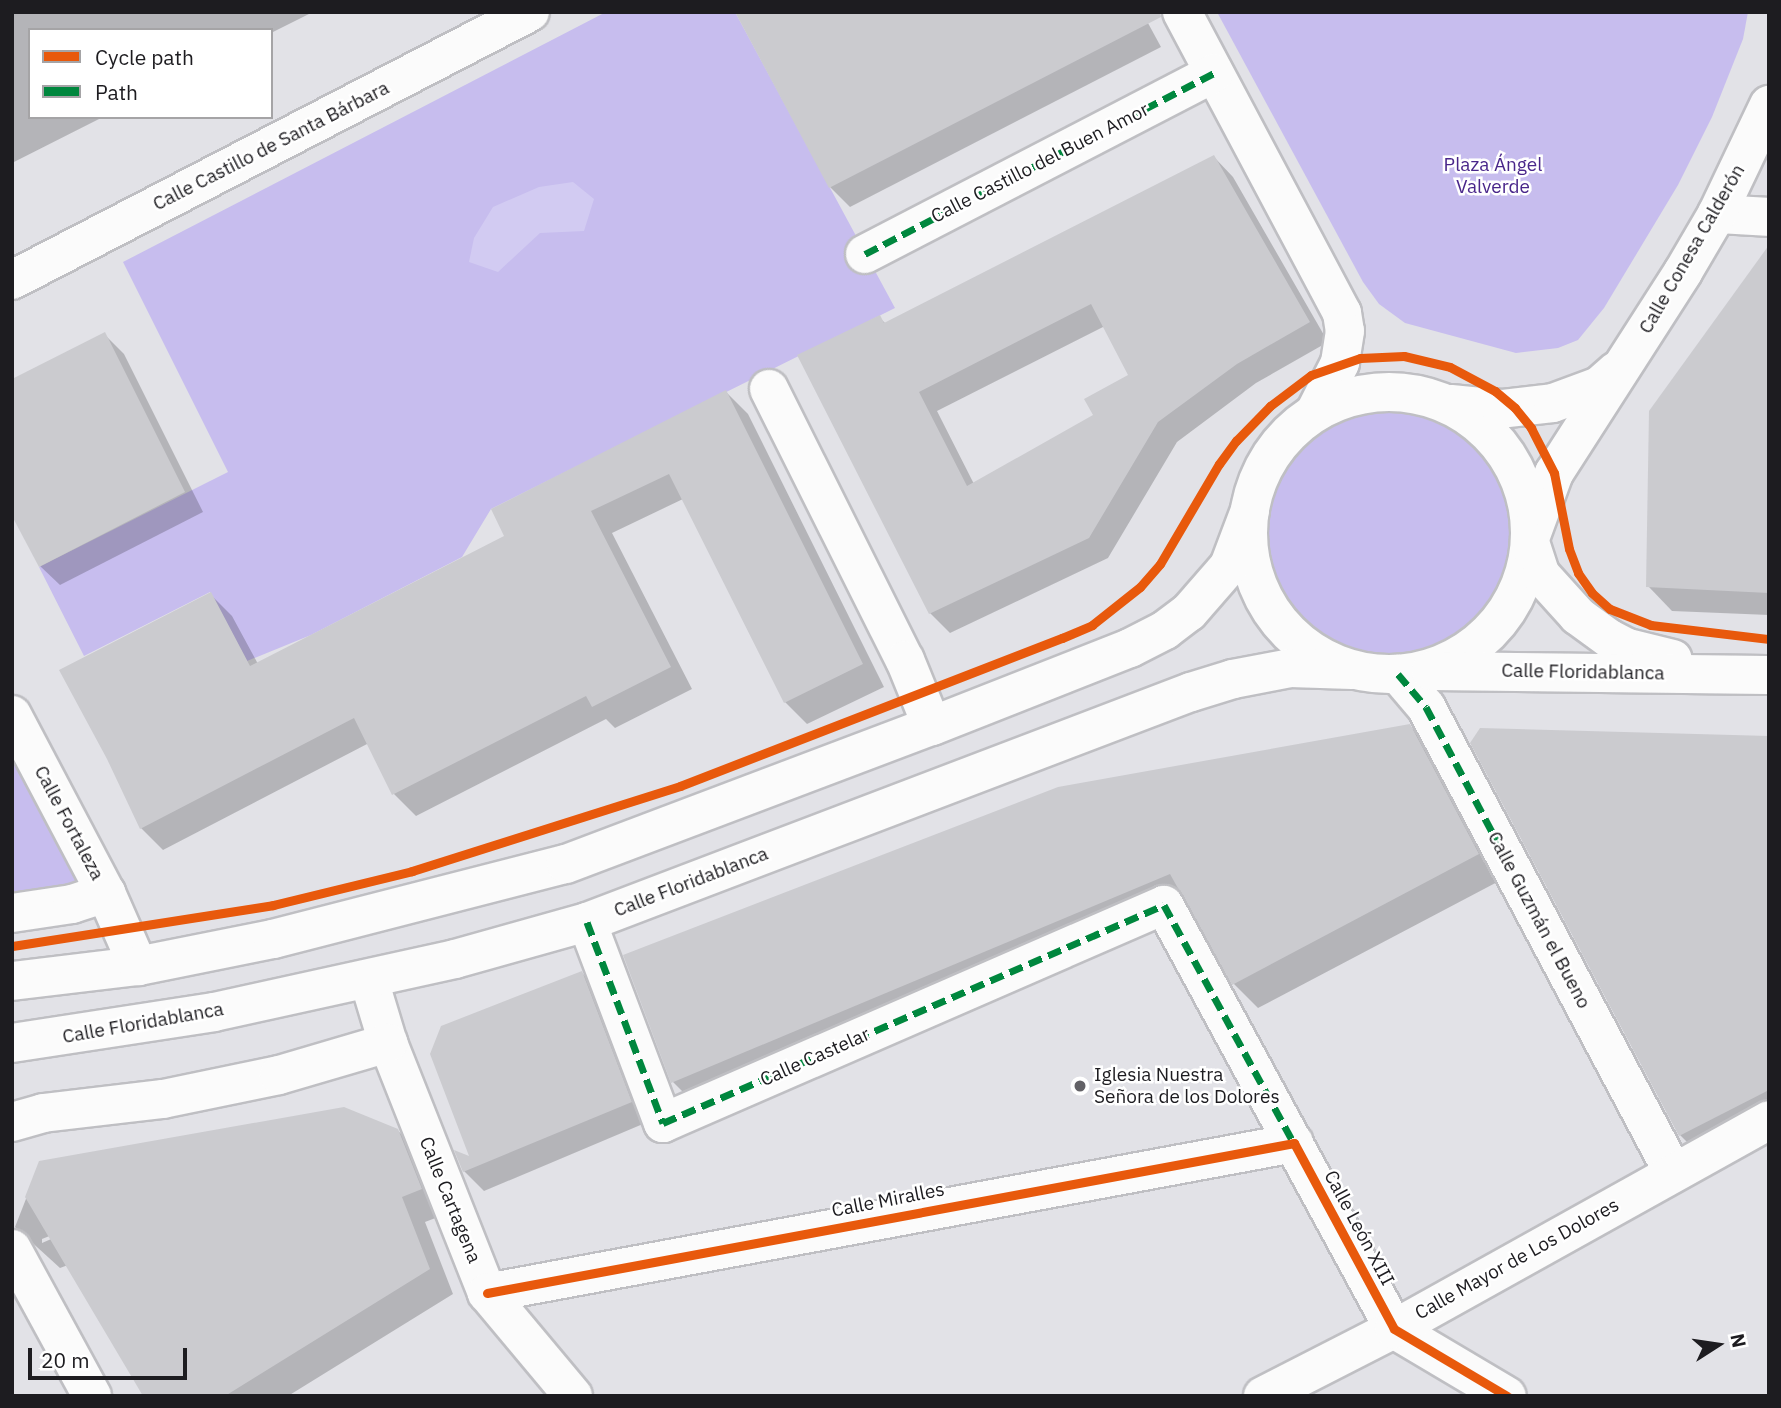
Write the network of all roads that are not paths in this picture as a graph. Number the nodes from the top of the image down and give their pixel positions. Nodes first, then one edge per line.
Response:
1 (530, 12) edge
2 (1182, 12) edge
3 (1214, 73) junction
4 (1769, 105) edge
5 (1717, 214) junction
6 (1769, 217) edge
7 (865, 254) dead end
8 (12, 280) edge
9 (1632, 355) junction
10 (769, 389) dead end
11 (1444, 402) junction
12 (1315, 412) junction
13 (1250, 510) junction
14 (1530, 542) junction
15 (1352, 670) junction
16 (1410, 673) junction
17 (1756, 674) edge
18 (12, 715) edge
19 (932, 726) junction
20 (21, 755) edge
21 (106, 894) junction
22 (1164, 905) joint
23 (12, 913) edge
24 (587, 922) junction
25 (138, 966) junction
26 (369, 980) junction
27 (12, 981) edge
28 (12, 1043) edge
29 (388, 1043) junction
30 (1769, 1120) edge
31 (12, 1122) edge
32 (1294, 1143) junction
33 (1673, 1172) junction
34 (12, 1249) edge
35 (487, 1293) junction
36 (1394, 1329) junction
37 (92, 1396) edge
38 (573, 1396) edge
39 (1263, 1396) edge
40 (1507, 1396) edge

1 - 8 street, Calle Castillo de Santa Bárbara
2 - 3 street
3 - 7 street, Calle Castillo del Buen Amor
3 - 12 street
4 - 5 street, Calle Conesa Calderón
5 - 6 street
5 - 9 street, Calle Conesa Calderón
9 - 11 street, Calle Conesa Calderón
9 - 14 street, Calle Conesa Calderón
10 - 19 street
11 - 12 street
11 - 14 street
12 - 13 street
13 - 15 street
13 - 19 street
14 - 16 street
14 - 17 street, Calle Floridablanca
15 - 16 street, Calle Floridablanca
15 - 24 street, Calle Floridablanca
16 - 17 street, Calle Floridablanca
16 - 33 street, Calle Guzmán el Bueno
18 - 20 street, Calle Fortaleza
19 - 25 street
20 - 21 street, Calle Fortaleza
21 - 23 street
21 - 25 street, Calle Fortaleza
22 - 24 street, Calle Castelar
22 - 32 street, Calle León XIII
24 - 26 street, Calle Floridablanca
25 - 27 street
26 - 28 street, Calle Floridablanca
26 - 29 street, Calle Cartagena
29 - 31 street
29 - 35 street, Calle Cartagena
30 - 33 street, Calle Mayor de Los Dolores
32 - 35 street, Calle Miralles
32 - 36 street, Calle León XIII
33 - 36 street, Calle Mayor de Los Dolores
34 - 37 street
35 - 38 street, Calle Cartagena
36 - 39 street, Calle Mayor de Los Dolores
36 - 40 street

